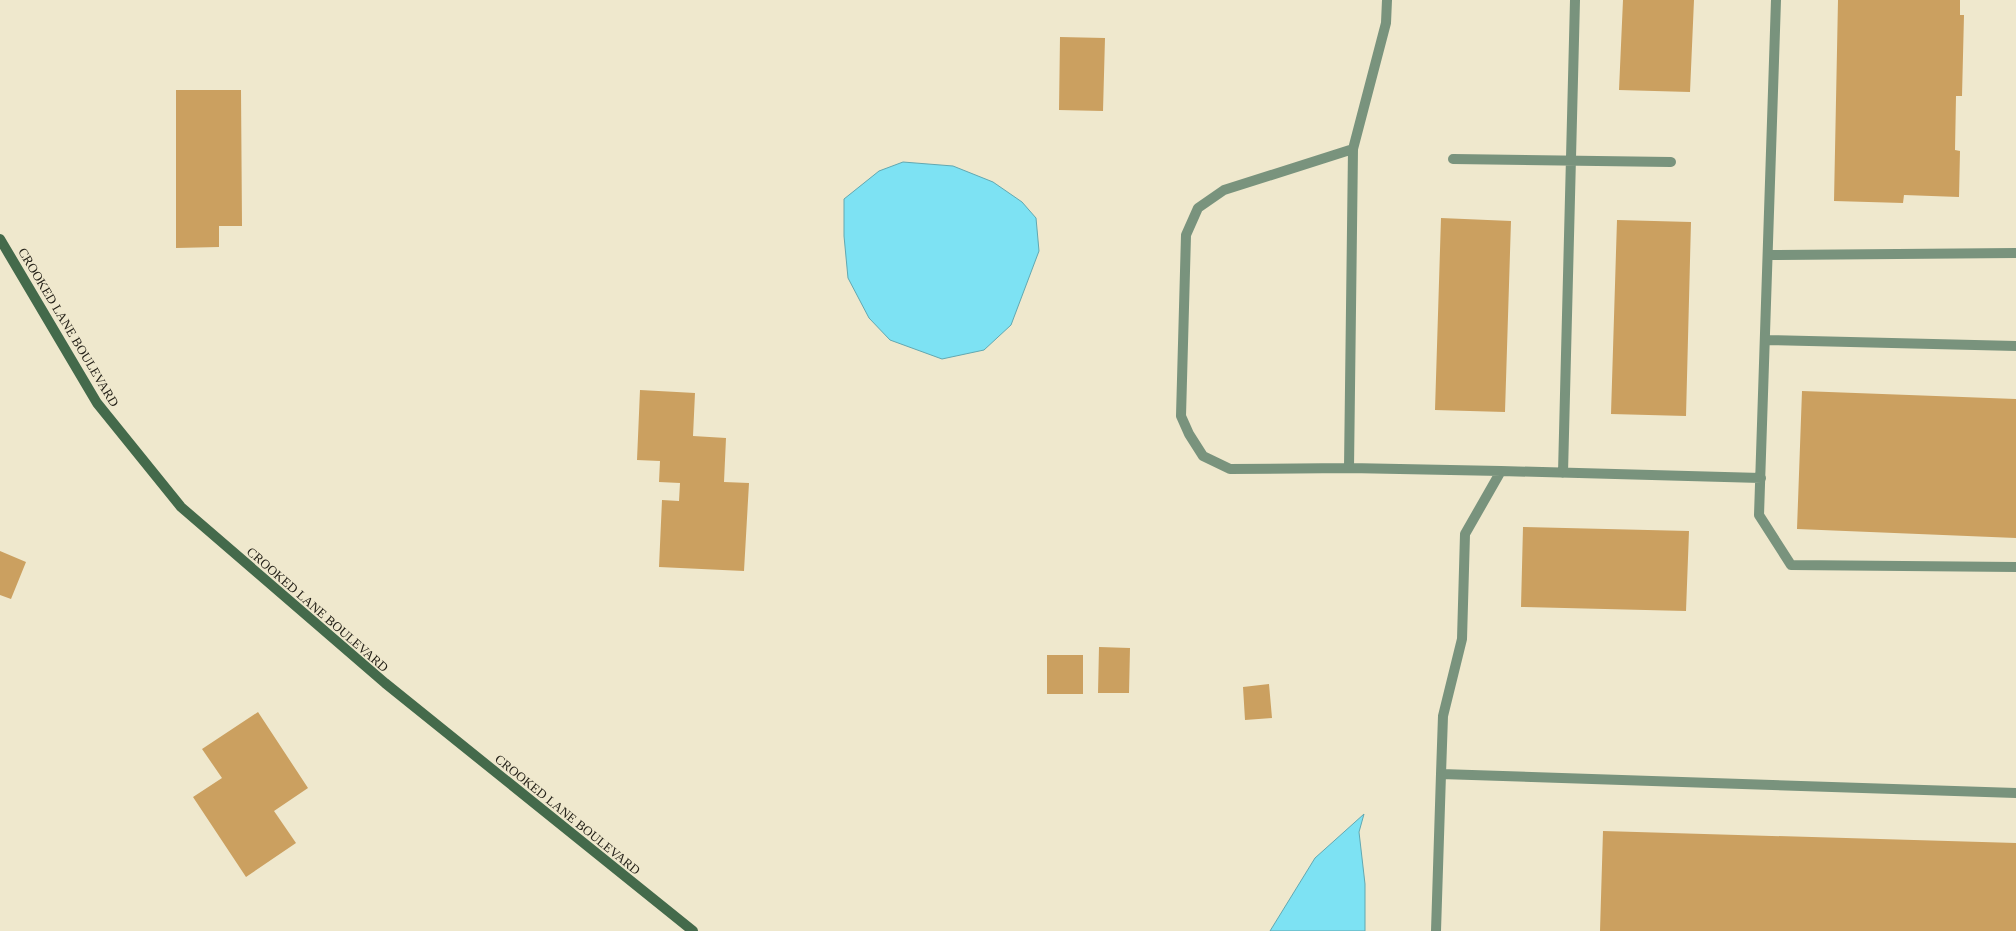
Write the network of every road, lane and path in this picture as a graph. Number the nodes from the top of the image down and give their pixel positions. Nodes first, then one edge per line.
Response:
1 (1387, 0) edge
2 (1575, 0) edge
3 (1776, 0) edge
4 (1353, 149) junction
5 (1453, 159) dead end
6 (1571, 162) junction
7 (1671, 162) dead end
8 (0, 239) edge
9 (2016, 253) edge
10 (1769, 255) junction
11 (1766, 340) junction
12 (2016, 346) edge
13 (1350, 468) junction
14 (1501, 471) junction
15 (1563, 473) junction
16 (1760, 478) junction
17 (2016, 567) edge
18 (1441, 774) junction
19 (2016, 793) edge
20 (693, 931) edge
21 (1436, 931) edge

1 - 4 lane
2 - 6 lane
3 - 10 lane
4 - 13 lane
4 - 13 lane
5 - 6 lane
6 - 7 lane
6 - 15 lane
8 - 20 street, CROOKED LANE BOULEVARD
9 - 10 lane
10 - 11 lane
11 - 12 lane
11 - 16 lane
13 - 14 lane
14 - 15 lane
14 - 18 lane
15 - 16 lane
16 - 17 lane
18 - 19 lane
18 - 21 lane

